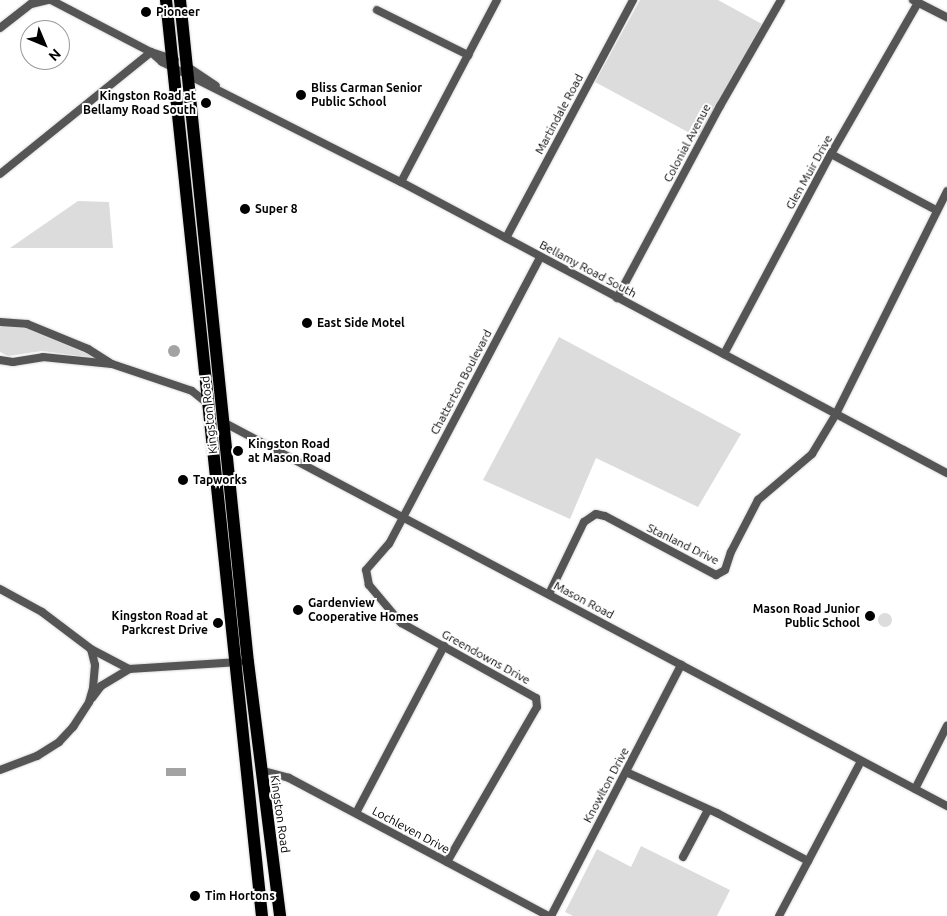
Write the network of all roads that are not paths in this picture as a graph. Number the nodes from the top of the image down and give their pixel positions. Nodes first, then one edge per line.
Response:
1 (49, 0) edge
2 (166, 0) edge
3 (180, 0) edge
4 (497, 0) edge
5 (633, 0) edge
6 (781, 0) edge
7 (915, 1) edge
8 (377, 10) dead end
9 (947, 17) edge
10 (0, 28) edge
11 (151, 52) junction
12 (468, 55) junction
13 (180, 67) junction
14 (832, 154) junction
15 (0, 174) edge
16 (401, 182) junction
17 (947, 191) edge
18 (936, 210) junction
19 (506, 238) junction
20 (540, 257) junction
21 (617, 298) junction
22 (0, 322) edge
23 (724, 354) junction
24 (0, 360) edge
25 (112, 364) junction
26 (211, 407) junction
27 (836, 414) junction
28 (224, 423) junction
29 (947, 473) edge
30 (402, 517) junction
31 (0, 589) edge
32 (549, 594) junction
33 (231, 622) junction
34 (245, 627) junction
35 (444, 646) junction
36 (91, 649) junction
37 (234, 662) junction
38 (248, 662) junction
39 (681, 665) junction
40 (129, 669) junction
41 (89, 702) junction
42 (947, 726) edge
43 (861, 761) junction
44 (0, 770) edge
45 (260, 770) junction
46 (626, 772) junction
47 (915, 789) junction
48 (947, 806) edge
49 (708, 810) junction
50 (356, 813) junction
51 (683, 856) dead end
52 (808, 860) junction
53 (447, 862) junction
54 (262, 916) edge
55 (280, 916) edge
56 (549, 916) edge
57 (779, 916) edge

1 - 10 street
1 - 11 street, Bellamy Road South
2 - 13 main road, Kingston Road
3 - 13 main road, Kingston Road
4 - 12 street
5 - 19 street, Martindale Road
6 - 21 street, Colonial Avenue
7 - 9 street
7 - 14 street, Glen Muir Drive
8 - 12 street
11 - 13 street, Bellamy Road South
11 - 15 street
12 - 16 street
13 - 16 street, Bellamy Road South
13 - 26 main road, Kingston Road
13 - 28 main road, Kingston Road
14 - 18 street
14 - 23 street, Glen Muir Drive
16 - 19 street, Bellamy Road South
17 - 18 street
18 - 27 street
19 - 20 street, Bellamy Road South
20 - 21 street, Bellamy Road South
20 - 30 street, Chatterton Boulevard
21 - 23 street, Bellamy Road South
22 - 25 street
23 - 27 street, Bellamy Road South
24 - 25 street
25 - 26 street, Mason Road
26 - 28 street, Mason Road
26 - 33 main road, Kingston Road
27 - 29 street, Bellamy Road South
27 - 32 street, Stanland Drive
28 - 30 street, Mason Road
28 - 34 main road, Kingston Road
30 - 32 street, Mason Road
30 - 35 street, Greendowns Drive
31 - 36 street
32 - 39 street, Mason Road
33 - 34 main road
33 - 37 main road, Kingston Road
34 - 38 main road, Kingston Road
35 - 50 street
35 - 53 street, Greendowns Drive
36 - 40 street
36 - 41 street
37 - 38 street
37 - 40 street
37 - 54 main road, Kingston Road
38 - 45 main road, Kingston Road
39 - 43 street, Mason Road
39 - 46 street, Knowlton Drive
40 - 41 street
41 - 44 street
42 - 47 street
43 - 47 street, Mason Road
43 - 52 street
45 - 50 street, Lochleven Drive
45 - 55 main road, Kingston Road
46 - 49 street
46 - 56 street, Knowlton Drive
47 - 48 street, Mason Road
49 - 51 street
49 - 52 street
50 - 53 street, Lochleven Drive
52 - 57 street
53 - 56 street, Lochleven Drive

